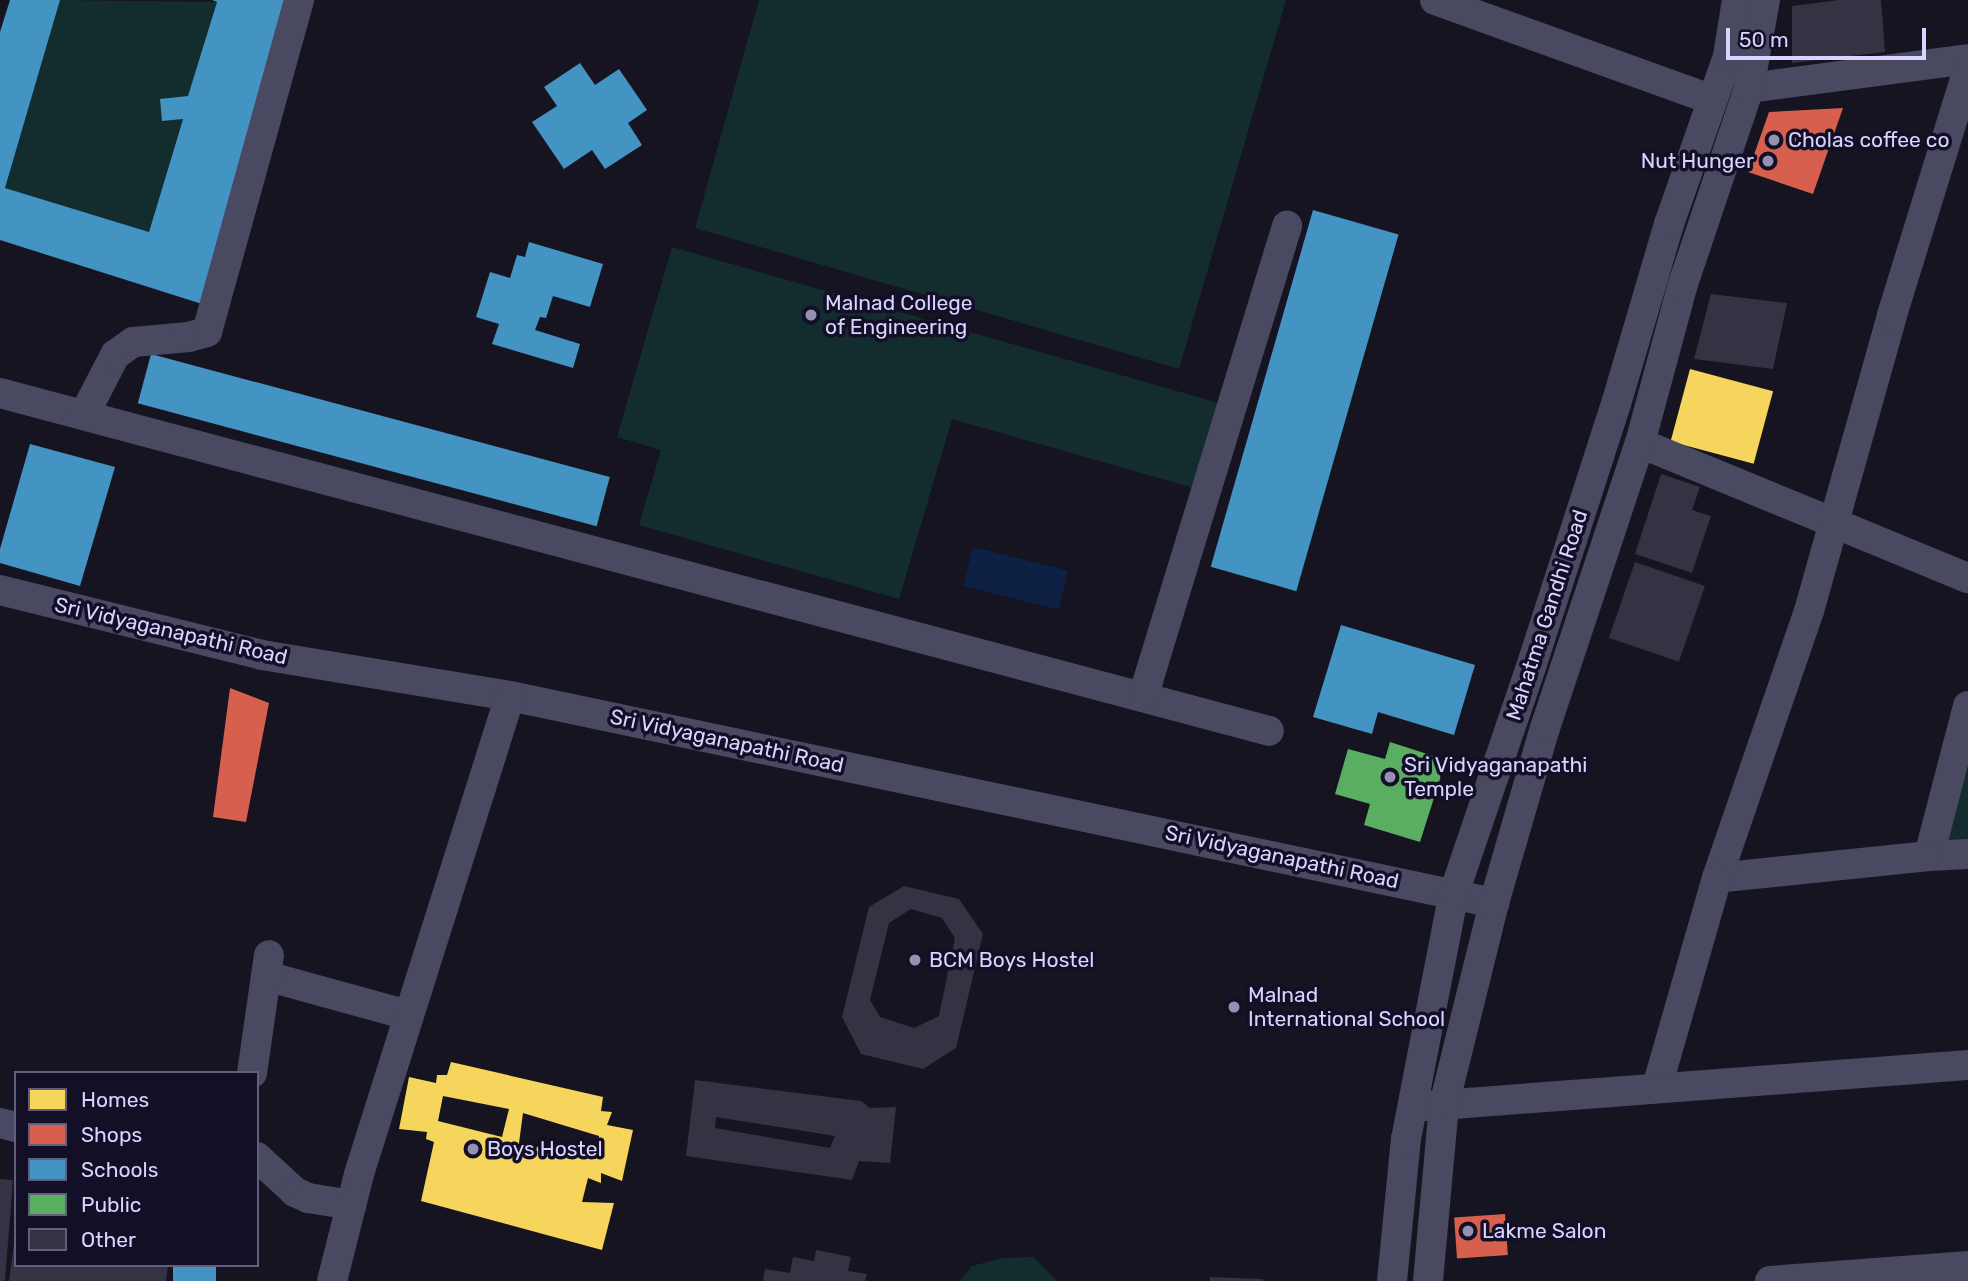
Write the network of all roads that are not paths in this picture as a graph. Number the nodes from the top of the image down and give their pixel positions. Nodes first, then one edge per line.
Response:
1 (299, 0) edge
2 (1435, 0) edge
3 (1737, 0) edge
4 (1765, 0) edge
5 (1968, 59) edge
6 (1968, 70) edge
7 (1749, 88) junction
8 (1713, 100) junction
9 (1703, 128) junction
10 (1732, 136) junction
11 (1287, 225) dead end
12 (0, 393) edge
13 (83, 415) junction
14 (1640, 443) junction
15 (1834, 523) junction
16 (1968, 578) edge
17 (0, 590) edge
18 (510, 696) junction
19 (1143, 697) junction
20 (1968, 706) edge
21 (1269, 731) dead end
22 (1968, 854) edge
23 (1929, 856) junction
24 (1717, 878) junction
25 (1454, 893) junction
26 (1494, 903) junction
27 (408, 1016) junction
28 (1968, 1065) edge
29 (252, 1071) edge
30 (1657, 1087) junction
31 (1444, 1105) junction
32 (1412, 1108) junction
33 (259, 1159) edge
34 (351, 1205) junction
35 (1968, 1266) edge
36 (332, 1281) edge
37 (1392, 1281) edge
38 (1428, 1281) edge
39 (1770, 1281) edge

1 - 13 street
2 - 8 street
3 - 8 street, Mahatma Gandhi Road
4 - 7 street, Mahatma Gandhi Road
5 - 7 street
6 - 15 street
7 - 10 street, Mahatma Gandhi Road
8 - 9 street, Mahatma Gandhi Road
9 - 10 street
9 - 25 street, Mahatma Gandhi Road
10 - 14 street, Mahatma Gandhi Road
11 - 19 street
12 - 13 street
13 - 19 street
14 - 15 street
14 - 26 street, Mahatma Gandhi Road
15 - 16 street
15 - 24 street
17 - 18 street, Sri Vidyaganapathi Road
18 - 25 street, Sri Vidyaganapathi Road
18 - 27 street
19 - 21 street
20 - 23 street
22 - 23 street
23 - 24 street
24 - 30 street
25 - 26 street, Sri Vidyaganapathi Road
25 - 32 street, Mahatma Gandhi Road
26 - 31 street, Mahatma Gandhi Road
27 - 29 street
27 - 34 street
28 - 30 street
30 - 31 street
31 - 32 street
31 - 38 street, Mahatma Gandhi Road
32 - 37 street, Mahatma Gandhi Road
33 - 34 street
34 - 36 street
35 - 39 street

